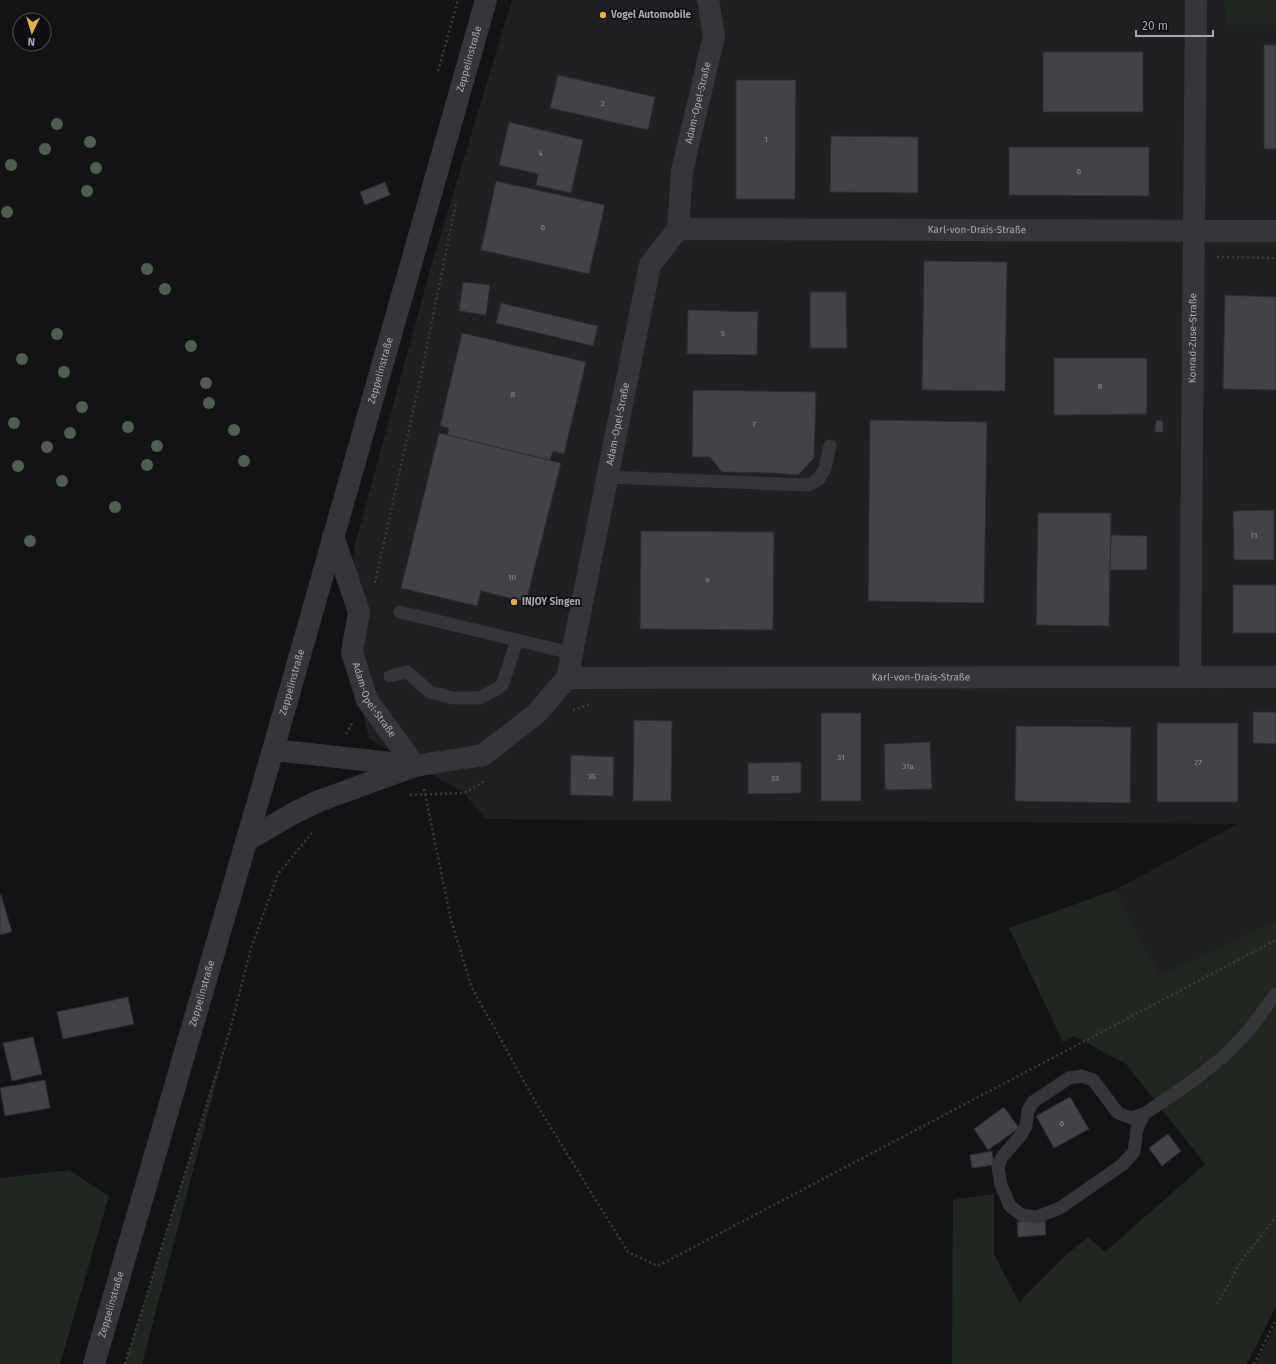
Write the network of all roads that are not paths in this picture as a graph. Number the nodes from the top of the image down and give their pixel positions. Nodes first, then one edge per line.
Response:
1 (486, 0) edge
2 (708, 0) edge
3 (1196, 0) edge
4 (678, 229) junction
5 (1195, 231) junction
6 (1276, 231) edge
7 (830, 446) dead end
8 (607, 476) junction
9 (333, 536) junction
10 (400, 612) dead end
11 (517, 640) junction
12 (572, 653) junction
13 (390, 676) dead end
14 (1190, 676) junction
15 (1276, 677) edge
16 (566, 678) junction
17 (273, 750) junction
18 (415, 766) junction
19 (246, 841) junction
20 (1276, 994) edge
21 (1144, 1114) junction
22 (94, 1364) edge

1 - 9 street, Zeppelinstraße
2 - 4 street, Adam-Opel-Straße
3 - 5 street, Konrad-Zuse-Straße
4 - 5 street, Karl-von-Drais-Straße
4 - 8 street, Adam-Opel-Straße
5 - 6 street, Karl-von-Drais-Straße
5 - 14 street, Konrad-Zuse-Straße
7 - 8 lane
8 - 12 street, Adam-Opel-Straße
9 - 17 street, Zeppelinstraße
9 - 18 street, Adam-Opel-Straße
10 - 11 lane
11 - 12 lane
11 - 13 lane
12 - 16 street, Adam-Opel-Straße
14 - 15 street, Karl-von-Drais-Straße
14 - 16 street, Karl-von-Drais-Straße
16 - 18 street, Adam-Opel-Straße
17 - 18 street, Adam-Opel-Straße
17 - 19 street, Zeppelinstraße
18 - 19 street, Adam-Opel-Straße
19 - 22 street, Zeppelinstraße
20 - 21 lane
21 - 21 lane

